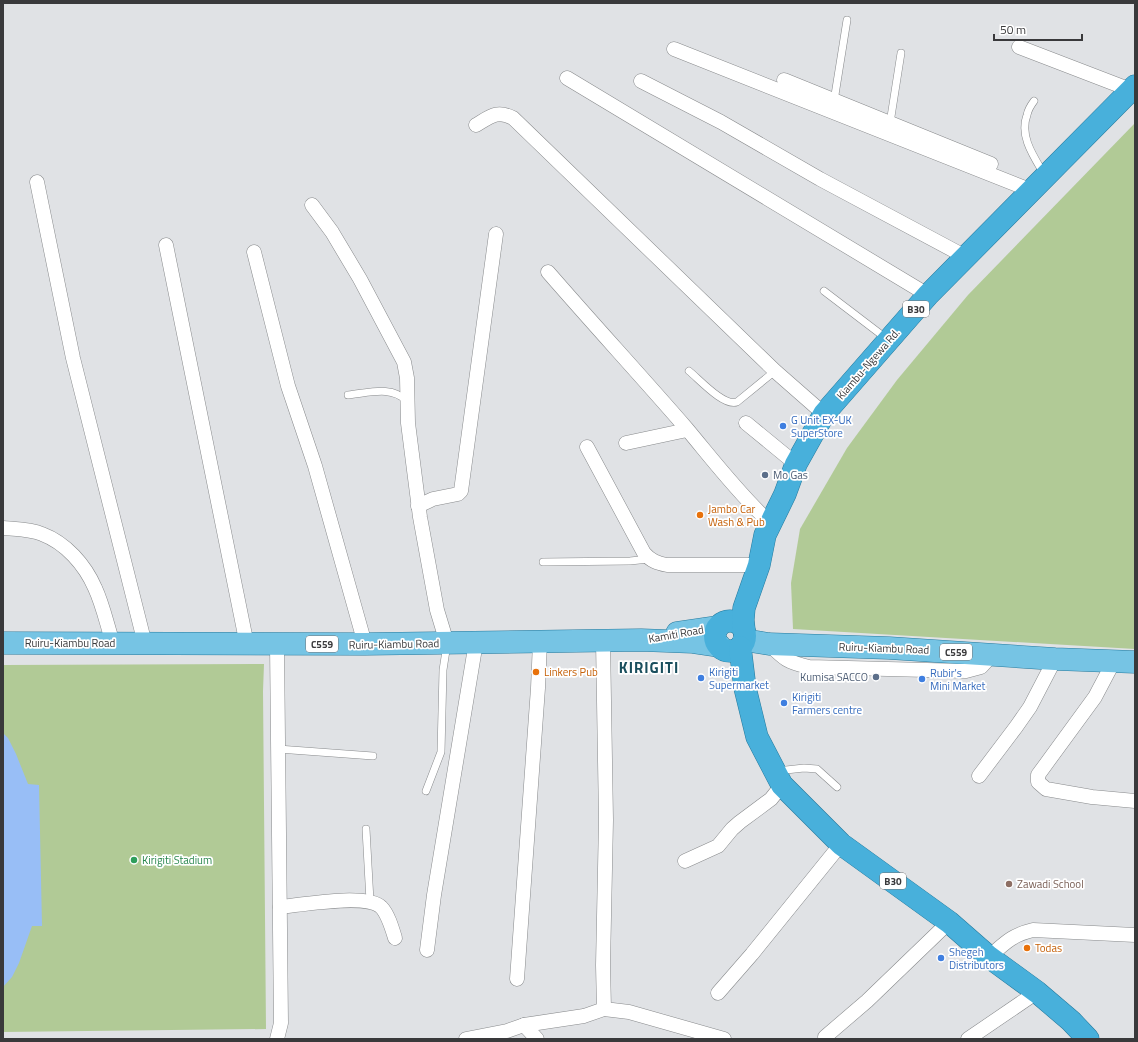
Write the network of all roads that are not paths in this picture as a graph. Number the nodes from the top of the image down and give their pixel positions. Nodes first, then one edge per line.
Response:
1 (847, 20) dead end
2 (1019, 47) dead end
3 (674, 49) dead end
4 (901, 53) dead end
5 (567, 78) dead end
6 (784, 80) dead end
7 (641, 81) dead end
8 (1133, 88) edge
9 (834, 101) junction
10 (1034, 101) dead end
11 (890, 123) junction
12 (476, 125) dead end
13 (36, 182) dead end
14 (1038, 183) junction
15 (312, 205) dead end
16 (496, 234) dead end
17 (166, 245) dead end
18 (254, 252) dead end
19 (966, 257) junction
20 (548, 272) dead end
21 (824, 291) dead end
22 (928, 295) junction
23 (888, 340) junction
24 (689, 371) dead end
25 (776, 371) junction
26 (348, 395) dead end
27 (407, 401) junction
28 (824, 414) junction
29 (746, 423) dead end
30 (687, 430) junction
31 (626, 443) dead end
32 (587, 447) dead end
33 (796, 464) junction
34 (418, 506) junction
35 (3, 528) edge
36 (765, 535) junction
37 (649, 559) junction
38 (543, 562) dead end
39 (758, 569) junction
40 (731, 637) junction
41 (641, 640) joint
42 (603, 641) junction
43 (476, 642) junction
44 (540, 642) junction
45 (3, 643) edge
46 (113, 643) junction
47 (447, 643) junction
48 (144, 644) junction
49 (365, 644) junction
50 (247, 645) junction
51 (277, 645) junction
52 (773, 645) junction
53 (889, 648) junction
54 (993, 654) junction
55 (1055, 659) junction
56 (1114, 661) junction
57 (1135, 662) edge
58 (905, 669) junction
59 (278, 748) junction
60 (373, 756) dead end
61 (979, 776) dead end
62 (778, 778) junction
63 (837, 787) dead end
64 (426, 791) dead end
65 (1135, 801) edge
66 (366, 829) dead end
67 (841, 844) junction
68 (685, 861) dead end
69 (370, 901) junction
70 (280, 907) junction
71 (949, 922) junction
72 (1135, 935) edge
73 (395, 938) dead end
74 (427, 950) dead end
75 (989, 956) junction
76 (517, 979) dead end
77 (1037, 992) junction
78 (718, 993) dead end
79 (604, 1009) junction
80 (524, 1025) junction
81 (509, 1035) edge
82 (825, 1036) dead end
83 (278, 1039) edge
84 (466, 1039) edge
85 (537, 1039) edge
86 (724, 1039) edge
87 (968, 1039) edge
88 (1088, 1039) edge

1 - 9 lane
2 - 8 street
3 - 14 street
4 - 11 lane
5 - 22 street
6 - 9 street
7 - 19 street
8 - 14 highway, Kiambu-Ngewa Rd. / B30
9 - 11 street
10 - 14 lane
11 - 14 street
12 - 25 street
13 - 48 street
14 - 19 highway, Kiambu-Ngewa Rd. / B30
15 - 27 street
16 - 34 street
17 - 50 street
18 - 49 street
19 - 22 highway, Kiambu-Ngewa Rd. / B30
20 - 30 street
21 - 23 lane
22 - 23 highway, Kiambu-Ngewa Rd. / B30
23 - 28 highway, Kiambu-Ngewa Rd. / B30
24 - 25 lane
25 - 28 street
26 - 27 lane
27 - 34 street
28 - 33 highway, Kiambu-Ngewa Rd. / B30
29 - 33 street
30 - 31 street
30 - 36 street
32 - 37 street
33 - 36 highway, Kiambu-Ngewa Rd. / B30
34 - 47 street
35 - 46 street
36 - 39 highway, Kiambu-Ngewa Rd. / B30
37 - 38 lane
37 - 39 street
39 - 40 highway, B30
40 - 41 main road, Kamiti Road / C559
40 - 52 main road, Kamiti Road
40 - 62 highway, B30
41 - 42 main road, Ruiru-Kiambu Road / C559
42 - 44 main road, Ruiru-Kiambu Road / C559
42 - 79 street
43 - 44 main road, Ruiru-Kiambu Road / C559
43 - 47 main road, Ruiru-Kiambu Road / C559
43 - 74 street
44 - 76 street
45 - 46 main road, Ruiru-Kiambu Road / C559
46 - 48 main road, Ruiru-Kiambu Road / C559
47 - 49 main road, Ruiru-Kiambu Road / C559
47 - 64 lane
48 - 50 main road, Ruiru-Kiambu Road / C559
49 - 51 main road, Ruiru-Kiambu Road / C559
50 - 51 main road, Ruiru-Kiambu Road / C559
51 - 59 street
52 - 53 main road, Ruiru-Kiambu Road / C559
52 - 58 street
53 - 54 main road, Ruiru-Kiambu Road / C559
53 - 58 street
54 - 55 main road, Ruiru-Kiambu Road / C559
54 - 58 street
55 - 56 main road, Ruiru-Kiambu Road / C559
55 - 61 street
56 - 57 main road, Ruiru-Kiambu Road / C559
56 - 65 street
59 - 60 lane
59 - 70 street
62 - 63 lane
62 - 67 highway, B30
62 - 68 street
66 - 69 lane
67 - 71 highway, B30
67 - 78 street
69 - 70 street
69 - 73 street
70 - 83 street
71 - 75 highway, B30
71 - 82 street
72 - 75 street
75 - 77 highway, B30
77 - 87 street
77 - 88 highway, B30
79 - 80 street
79 - 86 street
80 - 81 street
80 - 85 street
81 - 84 street

